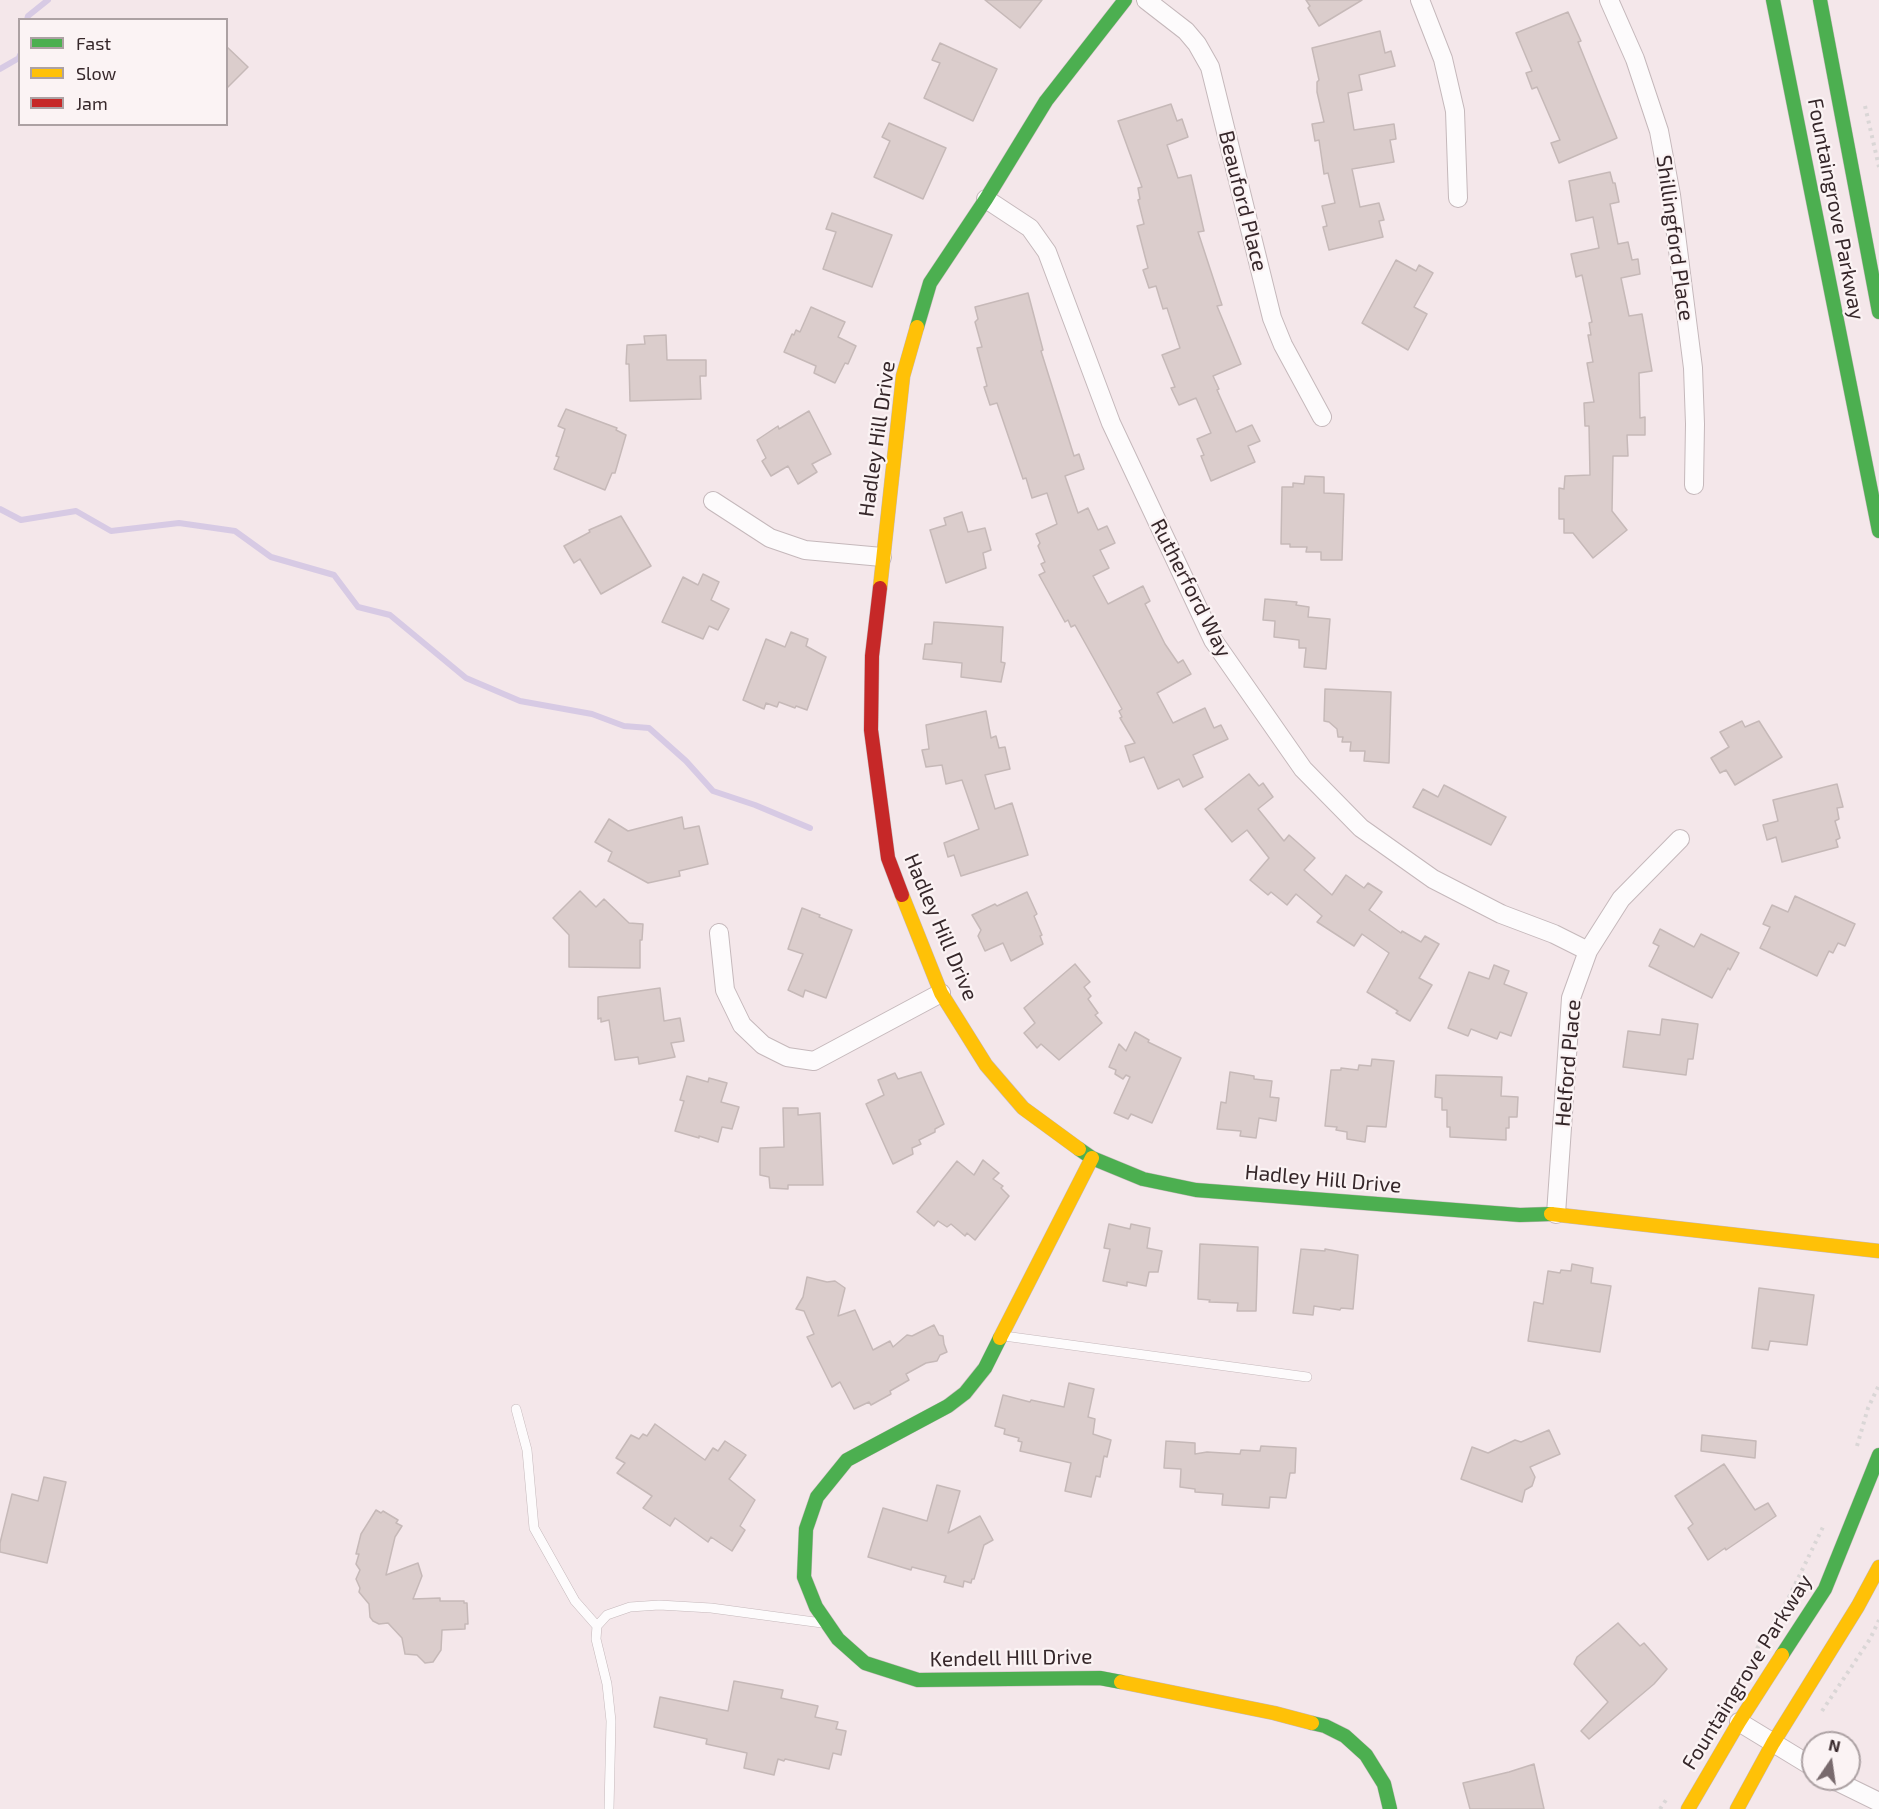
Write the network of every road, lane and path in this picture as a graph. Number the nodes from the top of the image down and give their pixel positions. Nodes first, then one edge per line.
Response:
1 (1125, 0) edge
2 (1146, 0) edge
3 (1420, 0) edge
4 (1609, 0) edge
5 (1773, 0) edge
6 (1820, 0) edge
7 (1458, 198) dead end
8 (986, 199) junction
9 (1879, 312) edge
10 (1322, 417) dead end
11 (1694, 485) dead end
12 (713, 501) dead end
13 (1879, 531) edge
14 (882, 557) junction
15 (1680, 839) dead end
16 (719, 933) dead end
17 (1588, 951) junction
18 (941, 993) junction
19 (1092, 1158) junction
20 (1556, 1214) junction
21 (1879, 1251) edge
22 (1002, 1336) junction
23 (1308, 1377) dead end
24 (1879, 1385) edge
25 (516, 1409) dead end
26 (1856, 1452) dead end
27 (1879, 1455) edge
28 (1824, 1527) dead end
29 (1879, 1567) edge
30 (1879, 1620) edge
31 (827, 1623) junction
32 (597, 1626) junction
33 (1750, 1658) dead end
34 (1820, 1714) dead end
35 (1739, 1722) junction
36 (1773, 1743) junction
37 (1801, 1760) edge
38 (1857, 1791) edge
39 (1666, 1799) dead end
40 (1879, 1802) edge
41 (609, 1809) edge
42 (1390, 1809) edge
43 (1660, 1809) edge
44 (1688, 1809) edge
45 (1737, 1809) edge

1 - 8 street, Hadley Hill Drive
2 - 10 street, Beauford Place
3 - 7 street
4 - 11 street, Shillingford Place
5 - 13 street, Fountaingrove Parkway
6 - 9 street, Fountaingrove Parkway
8 - 14 street, Hadley Hill Drive
8 - 17 street, Rutherford Way
12 - 14 street
14 - 18 street, Hadley Hill Drive
15 - 17 street, Helford Place
16 - 18 street
17 - 20 street, Helford Place
18 - 19 street, Hadley Hill Drive
19 - 20 street, Hadley Hill Drive
19 - 22 street, Kendell HIll Drive
20 - 21 street, Hadley Hill Drive
22 - 23 lane
22 - 31 street, Kendell HIll Drive
24 - 26 path
25 - 32 lane
27 - 35 street, Fountaingrove Parkway
28 - 33 path
29 - 36 street
30 - 34 path
31 - 32 lane
31 - 42 street, Kendell HIll Drive
32 - 41 lane
35 - 36 street
35 - 44 street, Fountaingrove Parkway
36 - 37 street
36 - 45 street
38 - 40 street
39 - 43 path

